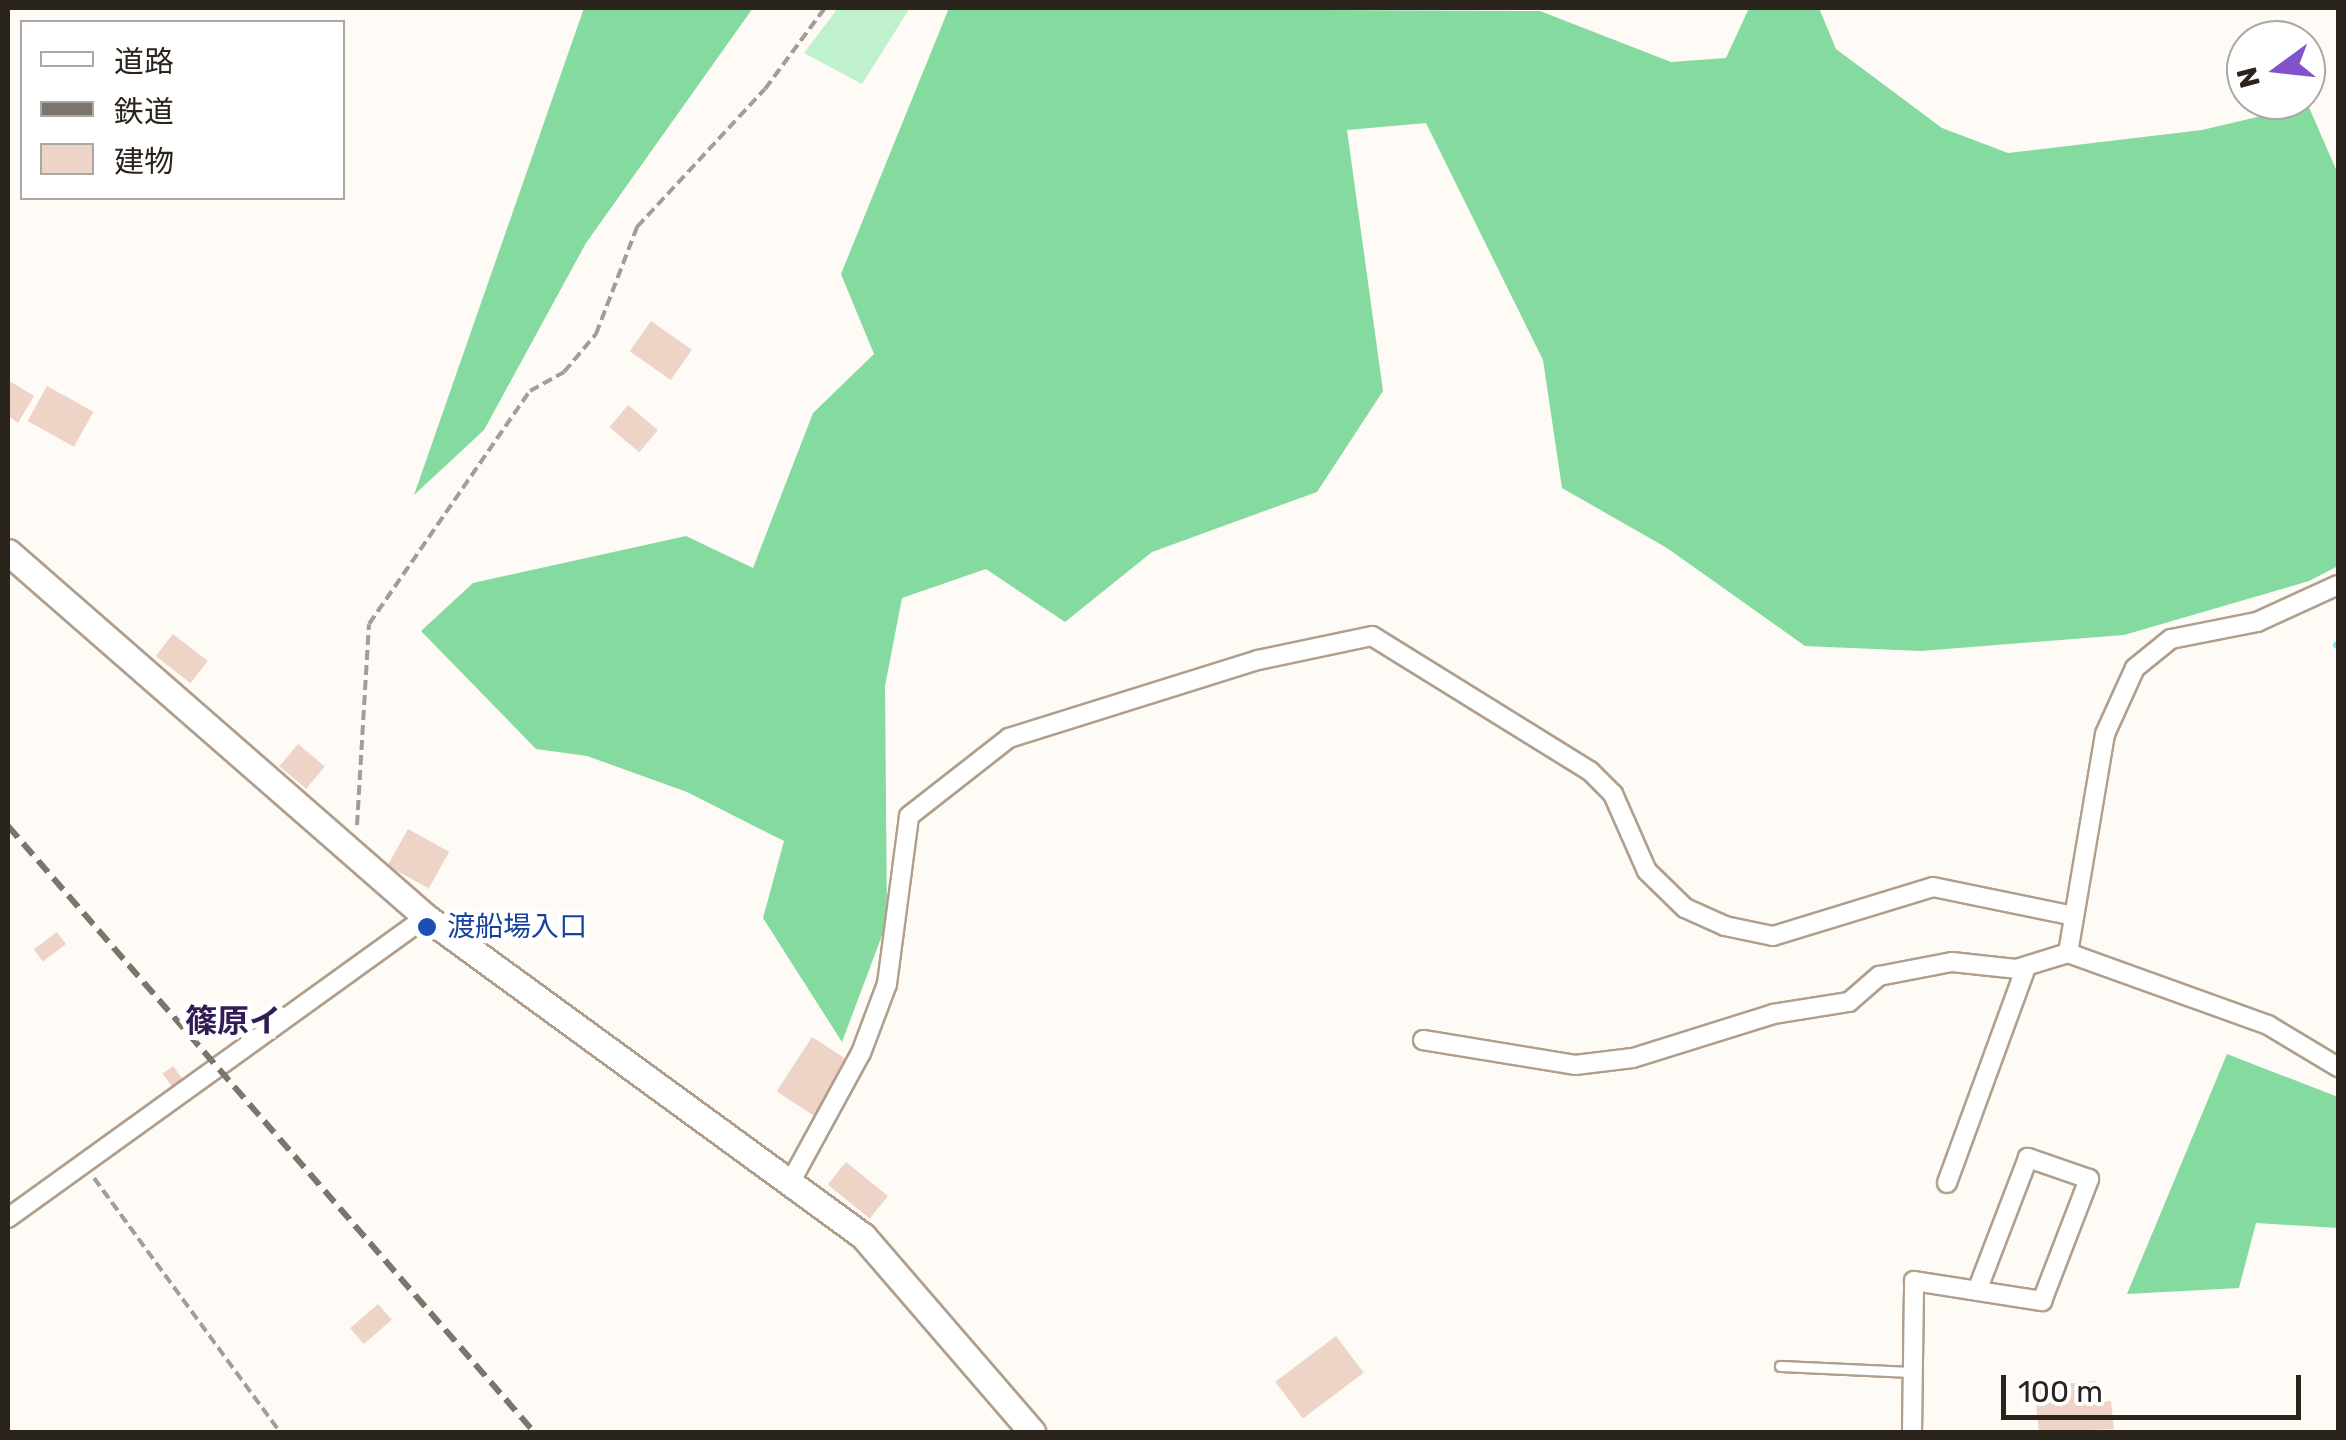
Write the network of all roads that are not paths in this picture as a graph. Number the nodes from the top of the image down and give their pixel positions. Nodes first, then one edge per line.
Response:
1 (8, 552) edge
2 (2338, 585) edge
3 (426, 916) junction
4 (2074, 916) junction
5 (2068, 953) junction
6 (2026, 966) junction
7 (1423, 1040) dead end
8 (2338, 1068) edge
9 (790, 1183) junction
10 (1946, 1183) dead end
11 (8, 1218) edge
12 (1977, 1291) junction
13 (1780, 1366) dead end
14 (1913, 1372) junction
15 (1032, 1432) edge
16 (1912, 1432) edge

1 - 3 street
2 - 4 street
3 - 9 street
3 - 11 street
4 - 5 street
4 - 9 street
5 - 6 street
5 - 8 street
6 - 7 street
6 - 10 street
9 - 15 street
12 - 12 street
12 - 14 street
13 - 14 lane
14 - 16 street

